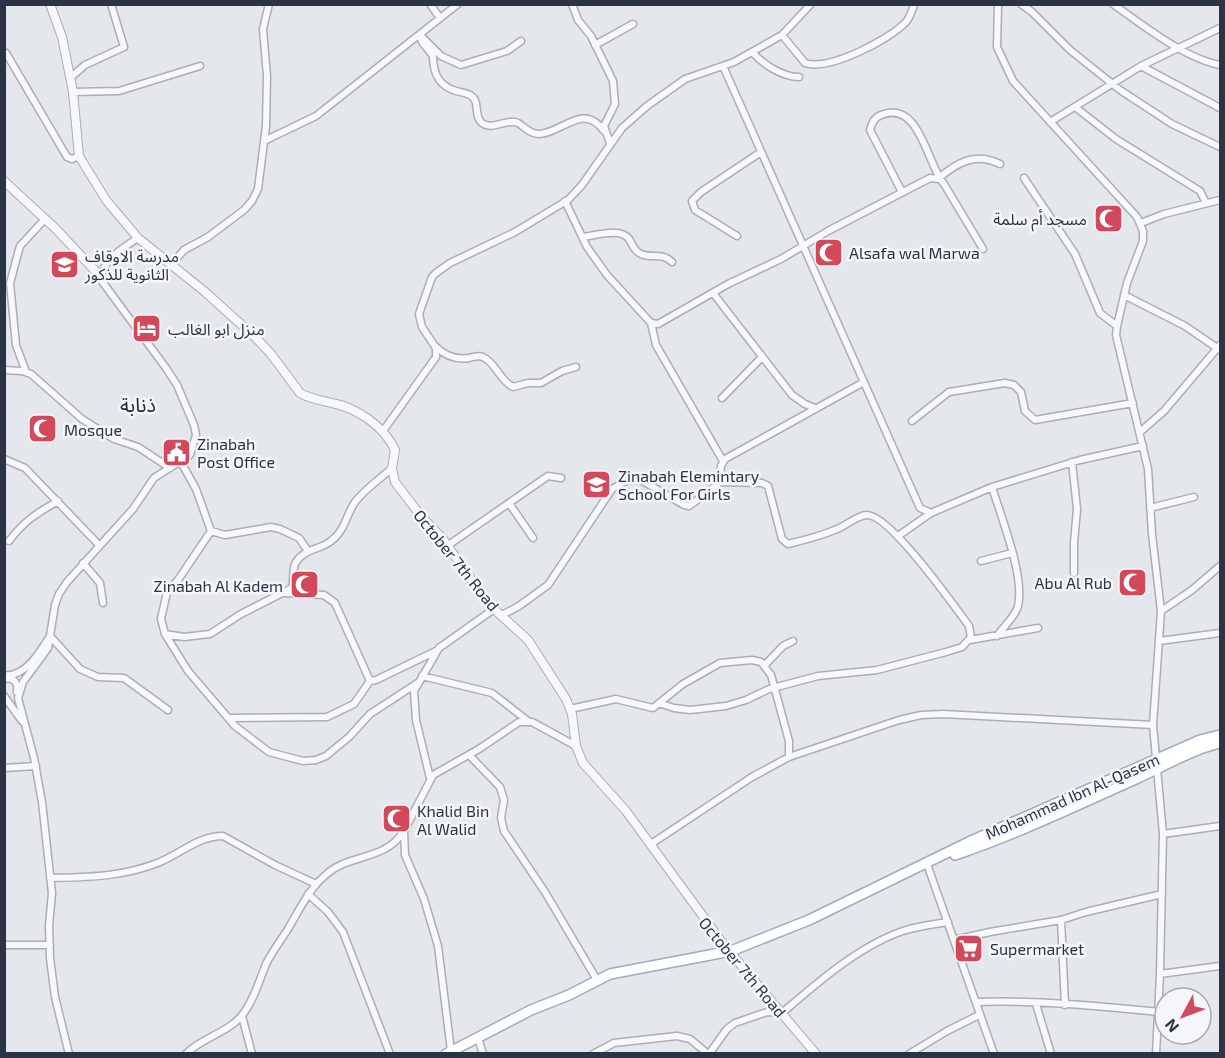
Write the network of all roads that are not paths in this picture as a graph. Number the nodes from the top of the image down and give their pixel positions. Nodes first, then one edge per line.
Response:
1 (50, 4) edge
2 (111, 4) edge
3 (269, 4) edge
4 (430, 4) edge
5 (458, 4) edge
6 (811, 4) edge
7 (998, 4) edge
8 (1021, 4) edge
9 (1113, 4) edge
10 (1128, 4) edge
11 (574, 5) edge
12 (914, 5) edge
13 (1120, 9) junction
14 (440, 18) junction
15 (633, 24) dead end
16 (1221, 28) edge
17 (420, 34) junction
18 (782, 35) junction
19 (521, 41) dead end
20 (595, 45) junction
21 (1179, 47) junction
22 (752, 52) junction
23 (4, 54) edge
24 (1221, 65) edge
25 (200, 66) dead end
26 (723, 66) junction
27 (1141, 66) junction
28 (799, 77) dead end
29 (70, 78) junction
30 (1111, 83) junction
31 (73, 92) junction
32 (1075, 106) junction
33 (1221, 108) edge
34 (1050, 122) junction
35 (604, 131) junction
36 (264, 141) junction
37 (610, 143) junction
38 (1221, 147) edge
39 (761, 152) junction
40 (79, 156) junction
41 (1000, 164) dead end
42 (1024, 178) dead end
43 (938, 179) junction
44 (4, 182) edge
45 (902, 192) junction
46 (1221, 200) edge
47 (565, 201) junction
48 (1206, 203) junction
49 (45, 219) junction
50 (1141, 223) junction
51 (736, 236) dead end
52 (582, 237) junction
53 (138, 238) junction
54 (803, 245) junction
55 (983, 249) dead end
56 (672, 262) dead end
57 (172, 264) junction
58 (101, 277) junction
59 (713, 293) junction
60 (1124, 295) junction
61 (651, 323) junction
62 (1117, 326) junction
63 (435, 346) junction
64 (1220, 348) edge
65 (762, 357) junction
66 (576, 367) dead end
67 (4, 370) edge
68 (26, 372) junction
69 (864, 382) junction
70 (722, 398) dead end
71 (1133, 403) junction
72 (815, 408) junction
73 (912, 421) dead end
74 (383, 431) junction
75 (1140, 432) junction
76 (1143, 446) junction
77 (4, 459) edge
78 (723, 461) junction
79 (181, 462) junction
80 (1072, 462) junction
81 (170, 468) junction
82 (392, 468) junction
83 (561, 478) dead end
84 (719, 482) junction
85 (992, 487) junction
86 (1194, 496) dead end
87 (58, 501) junction
88 (509, 503) junction
89 (1150, 508) junction
90 (931, 513) junction
91 (211, 531) junction
92 (898, 536) junction
93 (532, 538) dead end
94 (9, 541) dead end
95 (99, 545) junction
96 (447, 546) junction
97 (308, 550) junction
98 (1012, 553) junction
99 (981, 561) dead end
100 (83, 563) junction
101 (1221, 566) edge
102 (1074, 573) dead end
103 (282, 593) junction
104 (103, 603) dead end
105 (495, 609) junction
106 (1161, 611) junction
107 (502, 615) junction
108 (1038, 628) dead end
109 (1221, 633) edge
110 (165, 634) junction
111 (50, 636) junction
112 (997, 636) junction
113 (970, 640) junction
114 (793, 641) dead end
115 (1160, 641) junction
116 (436, 651) junction
117 (765, 665) junction
118 (4, 677) edge
119 (421, 679) junction
120 (370, 681) junction
121 (774, 687) junction
122 (6, 698) edge
123 (18, 698) junction
124 (659, 703) junction
125 (570, 709) junction
126 (168, 710) dead end
127 (228, 718) junction
128 (529, 721) junction
129 (1153, 725) junction
130 (26, 726) junction
131 (1221, 735) edge
132 (1221, 743) edge
133 (576, 746) junction
134 (469, 755) junction
135 (789, 758) junction
136 (1157, 764) junction
137 (36, 766) junction
138 (4, 768) edge
139 (430, 778) junction
140 (1221, 826) edge
141 (404, 831) junction
142 (1163, 834) junction
143 (651, 844) junction
144 (927, 864) junction
145 (50, 878) junction
146 (316, 884) junction
147 (308, 894) junction
148 (1162, 894) junction
149 (1061, 920) junction
150 (948, 922) junction
151 (954, 940) junction
152 (4, 945) edge
153 (50, 945) junction
154 (729, 951) junction
155 (1221, 966) edge
156 (1160, 974) junction
157 (597, 980) junction
158 (1160, 986) edge
159 (976, 1002) junction
160 (1036, 1004) junction
161 (1065, 1005) junction
162 (1153, 1011) edge
163 (782, 1013) junction
164 (980, 1015) junction
165 (242, 1016) junction
166 (478, 1038) junction
167 (449, 1052) edge
168 (812, 1052) edge
169 (69, 1053) edge
170 (185, 1053) edge
171 (252, 1053) edge
172 (390, 1053) edge
173 (483, 1053) edge
174 (593, 1053) edge
175 (708, 1053) edge
176 (909, 1053) edge
177 (994, 1053) edge
178 (1051, 1053) edge

1 - 29 street
2 - 29 street
3 - 36 street
4 - 14 street
5 - 14 street
6 - 18 street
7 - 34 street
8 - 30 street
9 - 13 street
10 - 13 street
11 - 20 street
12 - 18 street
13 - 21 street
14 - 17 street
15 - 20 street
16 - 21 street
17 - 19 street
17 - 35 street
17 - 36 street
18 - 22 street
20 - 35 street
21 - 24 street
21 - 27 street
22 - 26 street
22 - 28 street
23 - 40 street
25 - 31 street
26 - 37 street
26 - 39 street
27 - 30 street
27 - 33 street
29 - 31 street
30 - 32 street
30 - 38 street
31 - 40 street
32 - 34 street
32 - 48 street
34 - 50 street
35 - 37 street
36 - 57 street
37 - 47 street
39 - 51 street
39 - 54 street
40 - 53 street
41 - 43 street
42 - 62 street
43 - 45 street
43 - 45 street
43 - 55 street
44 - 49 street
45 - 54 street
46 - 48 street
47 - 52 street
47 - 63 street
48 - 50 street
49 - 58 street
49 - 68 street
50 - 60 street
52 - 56 street
52 - 61 street
53 - 57 street
53 - 58 street
54 - 59 street
54 - 69 street
57 - 74 street
58 - 79 street
59 - 61 street
59 - 65 street
60 - 62 street
60 - 64 street
61 - 78 street
62 - 71 street
63 - 66 street
63 - 74 street
64 - 75 street
65 - 70 street
65 - 72 street
67 - 68 street
68 - 81 street
69 - 72 street
69 - 90 street
71 - 73 street
71 - 75 street
72 - 78 street
74 - 82 street, October 7th Road
75 - 76 street
76 - 80 street
76 - 89 street
77 - 87 street
78 - 84 street
79 - 81 street
79 - 91 street
80 - 85 street
80 - 102 street
81 - 95 street
82 - 96 street, October 7th Road
82 - 97 street
83 - 88 street
84 - 92 street
84 - 107 street
85 - 90 street
85 - 98 street
86 - 89 street
87 - 94 street
87 - 95 street
88 - 93 street
88 - 96 street
89 - 106 street
90 - 92 street
91 - 97 street
91 - 110 street
92 - 113 street
95 - 100 street
96 - 105 street, October 7th Road
97 - 103 street
98 - 99 street
98 - 112 street
100 - 104 street
100 - 111 street
101 - 106 street
103 - 110 street
103 - 120 street
105 - 107 street, October 7th Road
105 - 116 street
106 - 115 street
107 - 125 street, October 7th Road
108 - 112 street
109 - 115 street
110 - 127 street
111 - 118 street
111 - 123 street
111 - 126 street
112 - 113 street
113 - 121 street
114 - 117 street
115 - 129 street
116 - 119 street
116 - 120 street
117 - 121 street
117 - 124 street
118 - 123 street
119 - 127 street
119 - 128 street
119 - 139 street
120 - 127 street
121 - 124 street
121 - 135 street
122 - 130 street
123 - 130 street
124 - 125 street
125 - 133 street, October 7th Road
128 - 133 street
128 - 134 street
129 - 135 street
129 - 136 street
130 - 137 street
131 - 136 main road, Mohammad Ibn Al-Qasem
132 - 136 main road, Mohammad Ibn Al-Qasem
133 - 143 street, October 7th Road
134 - 139 street
134 - 157 street
135 - 143 street
136 - 142 street
136 - 144 main road, Mohammad Ibn Al-Qasem
137 - 138 street
137 - 145 street
139 - 141 street
140 - 142 street
141 - 146 street
141 - 167 street
142 - 148 street
143 - 154 street, October 7th Road
144 - 150 street
144 - 154 main road, Mohammad Ibn Al-Qasem
145 - 146 street
145 - 153 street
146 - 147 street
147 - 165 street
147 - 172 street
148 - 149 street
148 - 156 street
149 - 151 street
149 - 161 street
150 - 151 street
150 - 163 street
151 - 159 street
152 - 153 street
153 - 169 street
154 - 157 main road, Mohammad Ibn Al-Qasem
154 - 163 street, October 7th Road
155 - 156 street
156 - 158 street
157 - 166 main road, Mohammad Ibn Al-Qasem
159 - 160 street
159 - 164 street
160 - 161 street
160 - 178 street
161 - 162 street
163 - 168 street, October 7th Road
163 - 175 street
164 - 176 street
164 - 177 street
165 - 170 street
165 - 171 street
166 - 167 main road, Mohammad Ibn Al-Qasem
166 - 173 street
174 - 175 street

